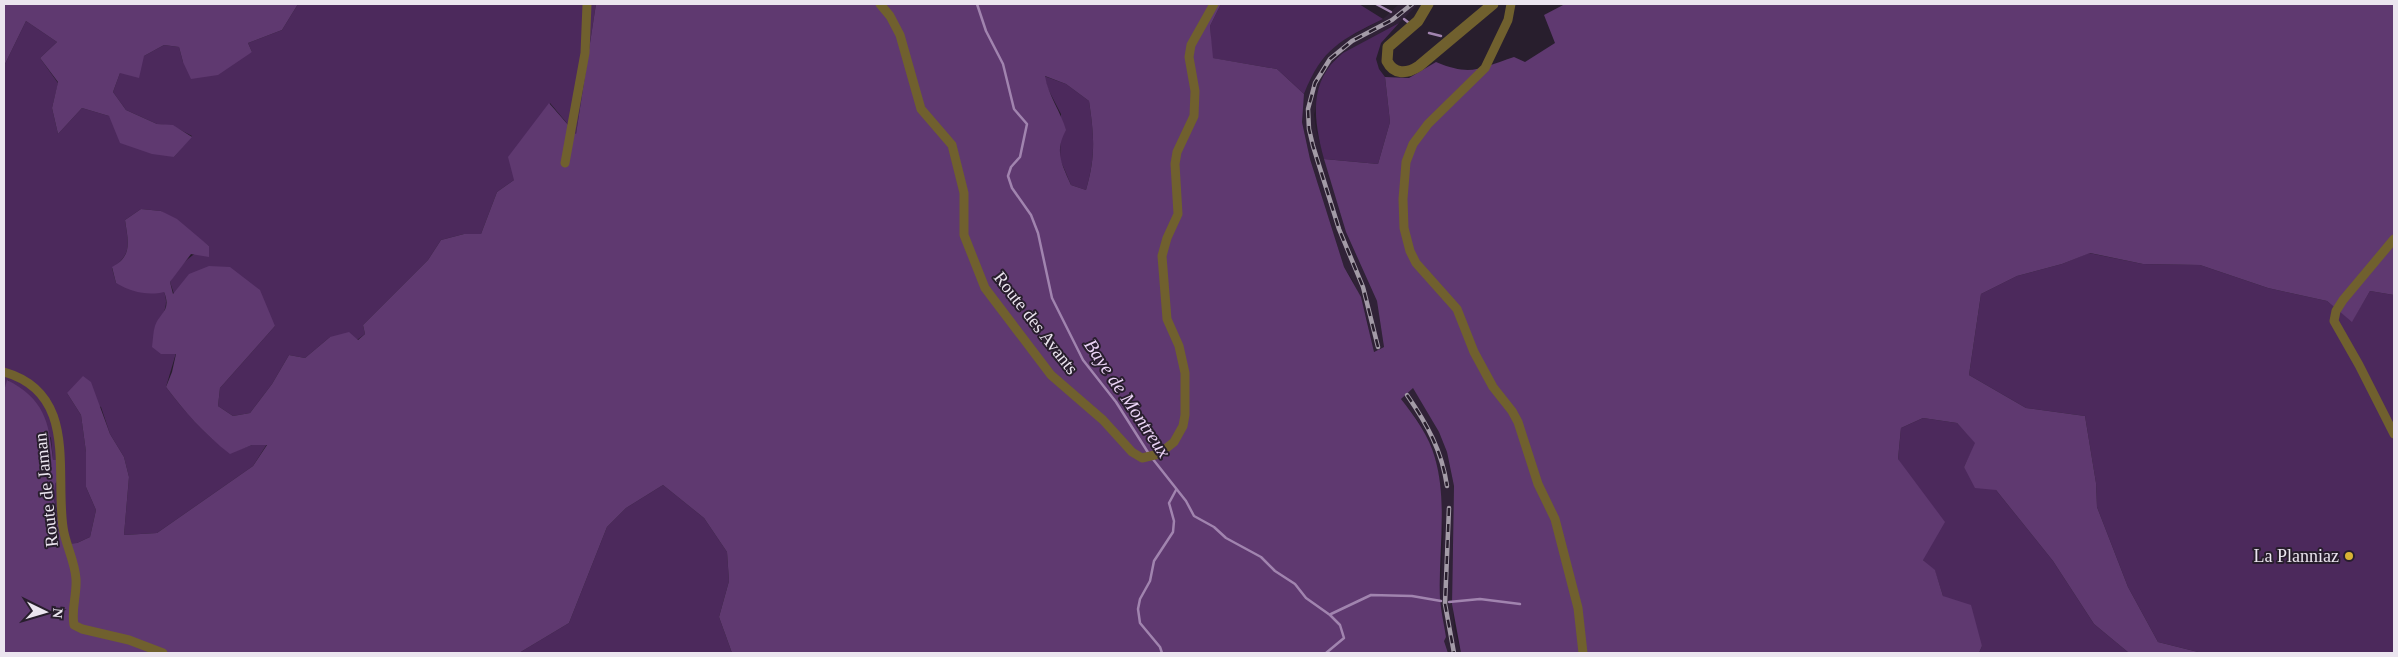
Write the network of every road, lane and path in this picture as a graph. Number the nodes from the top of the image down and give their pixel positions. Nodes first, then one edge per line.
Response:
1 (587, 4) edge
2 (880, 4) edge
3 (1214, 4) edge
4 (1428, 4) edge
5 (1493, 4) edge
6 (1511, 4) edge
7 (565, 163) dead end
8 (2394, 239) edge
9 (4, 372) edge
10 (2394, 434) edge
11 (163, 653) edge
12 (1583, 653) edge

1 - 7 street
2 - 3 street, Route des Avants
4 - 5 street
6 - 12 street
8 - 10 street
9 - 11 street, Route de Jaman

